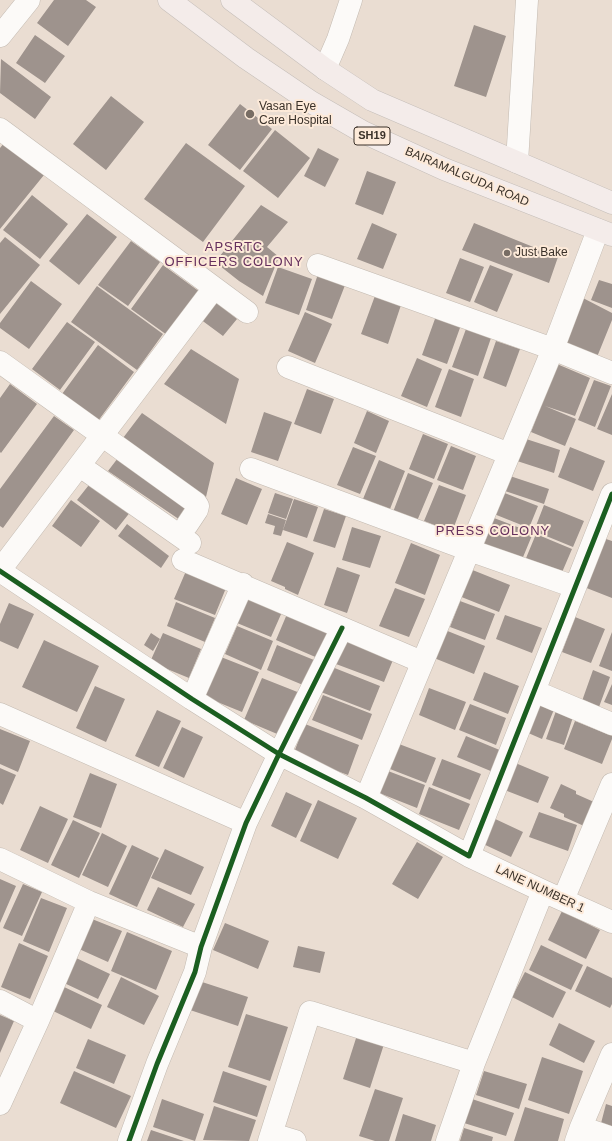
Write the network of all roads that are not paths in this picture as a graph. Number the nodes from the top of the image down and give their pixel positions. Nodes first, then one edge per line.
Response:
1 (29, 0) edge
2 (169, 0) edge
3 (232, 0) edge
4 (351, 0) edge
5 (527, 0) edge
6 (0, 36) edge
7 (326, 69) junction
8 (364, 94) junction
9 (348, 123) junction
10 (0, 129) edge
11 (517, 162) junction
12 (612, 203) edge
13 (605, 233) edge
14 (318, 265) dead end
15 (214, 288) junction
16 (247, 312) dead end
17 (553, 349) junction
18 (0, 362) edge
19 (288, 367) dead end
20 (612, 374) edge
21 (102, 436) junction
22 (509, 454) junction
23 (80, 466) junction
24 (252, 469) dead end
25 (611, 498) edge
26 (187, 543) junction
27 (469, 550) junction
28 (0, 571) edge
29 (243, 584) junction
30 (575, 588) junction
31 (342, 628) junction
32 (422, 662) junction
33 (534, 691) junction
34 (192, 698) junction
35 (0, 714) edge
36 (612, 724) edge
37 (279, 754) junction
38 (612, 784) edge
39 (366, 798) junction
40 (246, 824) junction
41 (469, 856) junction
42 (0, 859) edge
43 (542, 891) junction
44 (564, 900) junction
45 (89, 902) junction
46 (612, 922) edge
47 (201, 948) junction
48 (0, 1001) edge
49 (38, 1021) junction
50 (612, 1054) edge
51 (474, 1063) junction
52 (0, 1104) edge
53 (578, 1134) edge
54 (271, 1137) edge
55 (612, 1138) edge
56 (129, 1141) edge
57 (295, 1141) edge
58 (448, 1141) edge

1 - 6 street
2 - 9 main road, BAIRAMALGUDA ROAD / SH19
3 - 7 main road, SH19
4 - 7 street
5 - 11 street
7 - 8 main road, SH19
8 - 9 main road
8 - 11 main road, SH19
9 - 13 main road, BAIRAMALGUDA ROAD / SH19
10 - 15 street
11 - 12 main road, SH19
13 - 17 street
14 - 17 street
15 - 16 street
15 - 21 street
17 - 20 street
17 - 22 street
18 - 21 street
19 - 22 street
21 - 23 street
21 - 26 street
22 - 27 street
23 - 26 street
23 - 28 street
24 - 27 street
25 - 30 street
26 - 29 street
27 - 30 street
27 - 32 street
28 - 34 street, LANE NUMBER 1
29 - 31 street
29 - 34 street
30 - 33 street
31 - 32 street
31 - 37 street
32 - 39 street
33 - 36 street
33 - 41 street
34 - 37 street, LANE NUMBER 1
35 - 40 street
37 - 39 street, LANE NUMBER 1
37 - 40 street
38 - 44 street
39 - 41 street, LANE NUMBER 1
40 - 47 street
41 - 43 street, LANE NUMBER 1
42 - 45 street
43 - 44 street, LANE NUMBER 1
43 - 51 street
44 - 46 street, LANE NUMBER 1
45 - 47 street
45 - 49 street
47 - 56 street
48 - 49 street
49 - 52 street
50 - 53 street
51 - 54 street
51 - 58 street
53 - 55 street
54 - 57 street

